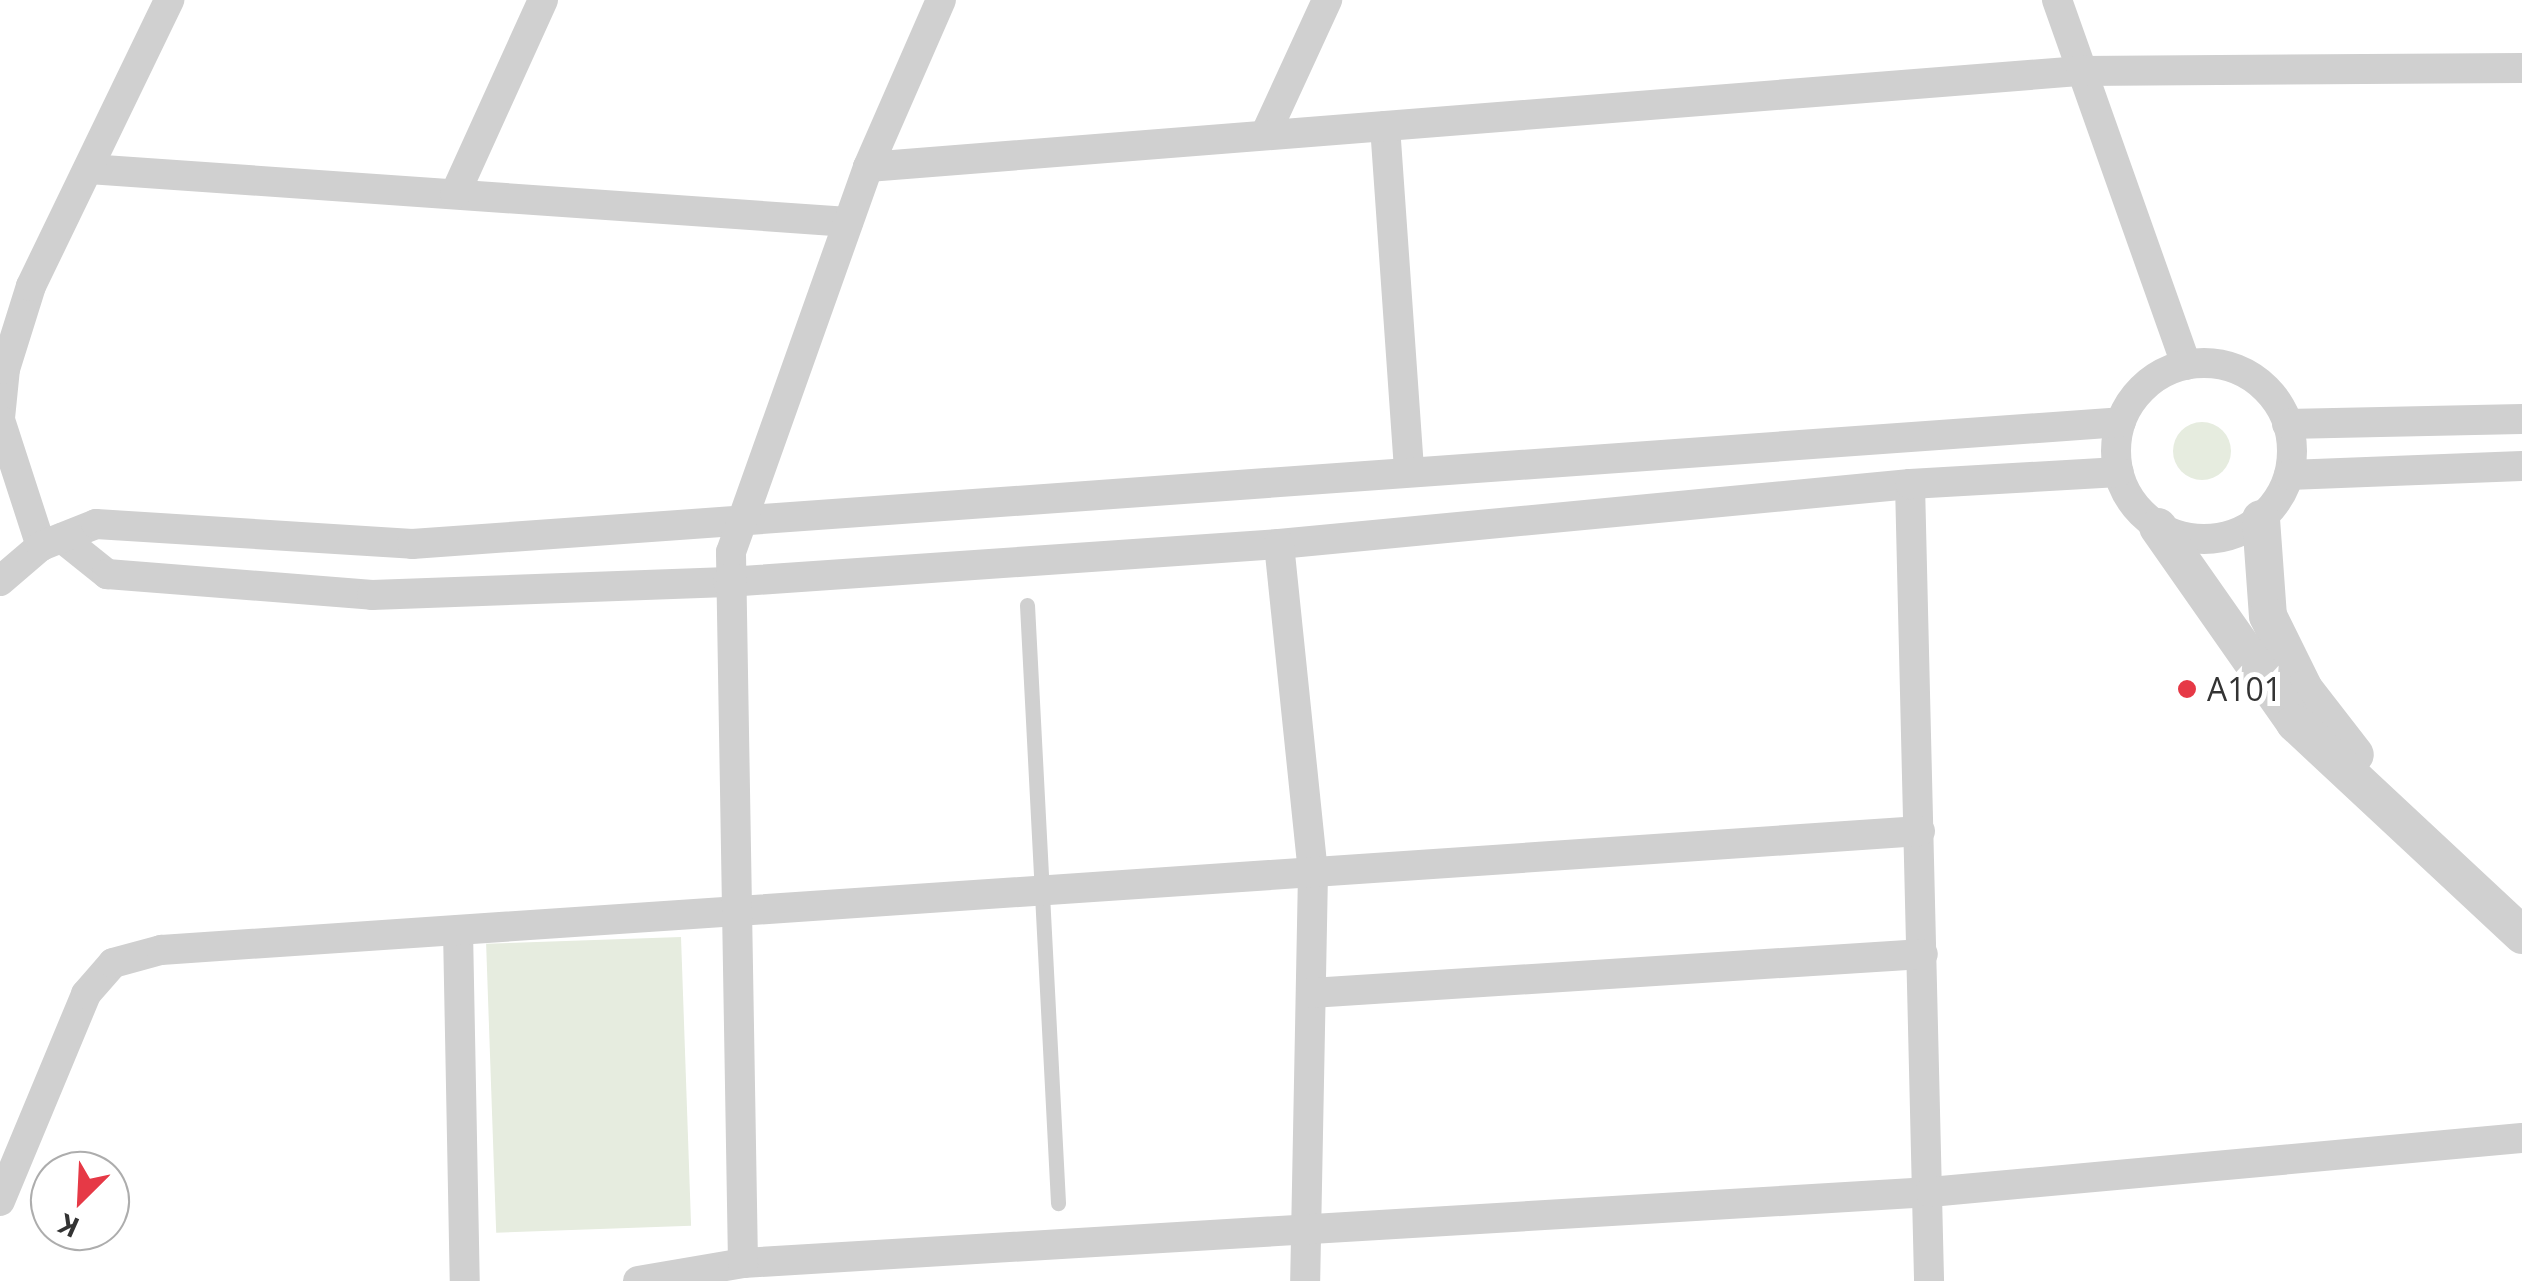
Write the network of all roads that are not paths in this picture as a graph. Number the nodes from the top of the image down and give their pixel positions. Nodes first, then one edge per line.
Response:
1 (170, 0) edge
2 (543, 0) edge
3 (941, 0) edge
4 (1326, 0) edge
5 (2062, 2) edge
6 (2522, 68) edge
7 (2081, 71) junction
8 (1385, 126) junction
9 (1265, 136) junction
10 (868, 167) junction
11 (88, 169) junction
12 (455, 194) junction
13 (848, 222) junction
14 (2186, 365) junction
15 (0, 419) edge
16 (2522, 419) edge
17 (2120, 422) junction
18 (2287, 424) junction
19 (2522, 466) edge
20 (1410, 471) junction
21 (2119, 472) junction
22 (2289, 475) junction
23 (1910, 484) junction
24 (2260, 519) junction
25 (742, 522) junction
26 (2158, 527) junction
27 (52, 542) junction
28 (1278, 544) junction
29 (0, 581) edge
30 (728, 582) junction
31 (1027, 605) dead end
32 (1920, 831) junction
33 (2435, 860) junction
34 (1313, 873) junction
35 (1042, 891) junction
36 (736, 912) junction
37 (458, 930) junction
38 (2522, 935) edge
39 (1923, 954) junction
40 (1311, 993) junction
41 (2522, 1138) edge
42 (1930, 1192) junction
43 (0, 1201) edge
44 (1058, 1204) dead end
45 (1307, 1229) junction
46 (744, 1263) junction
47 (465, 1281) edge
48 (638, 1281) edge
49 (1305, 1281) edge
50 (1929, 1281) edge

1 - 11 street
2 - 12 street
3 - 10 street
4 - 9 street
5 - 7 street
6 - 7 street
7 - 8 street
7 - 14 street
8 - 9 street
8 - 20 street
9 - 10 street
10 - 13 street
11 - 12 street
11 - 15 street
12 - 13 street
13 - 25 street
14 - 17 street
14 - 18 street
15 - 27 street
16 - 18 street
17 - 20 street
17 - 21 street
18 - 22 street
19 - 22 street
20 - 25 street
21 - 23 street
21 - 26 street
22 - 24 street
23 - 28 street
23 - 32 street
24 - 26 street
24 - 33 street
25 - 27 street
25 - 30 street
26 - 33 street
27 - 29 street
27 - 30 street
28 - 30 street
28 - 34 street
30 - 36 street
31 - 35 lane
32 - 34 street
32 - 39 street
33 - 38 street
34 - 35 street
34 - 40 street
35 - 36 street
35 - 44 lane
36 - 37 street
36 - 46 street
37 - 43 street
37 - 47 street
39 - 40 street
39 - 42 street
40 - 45 street
41 - 42 street
42 - 45 street
42 - 50 street
45 - 46 street
45 - 49 street
46 - 48 street

